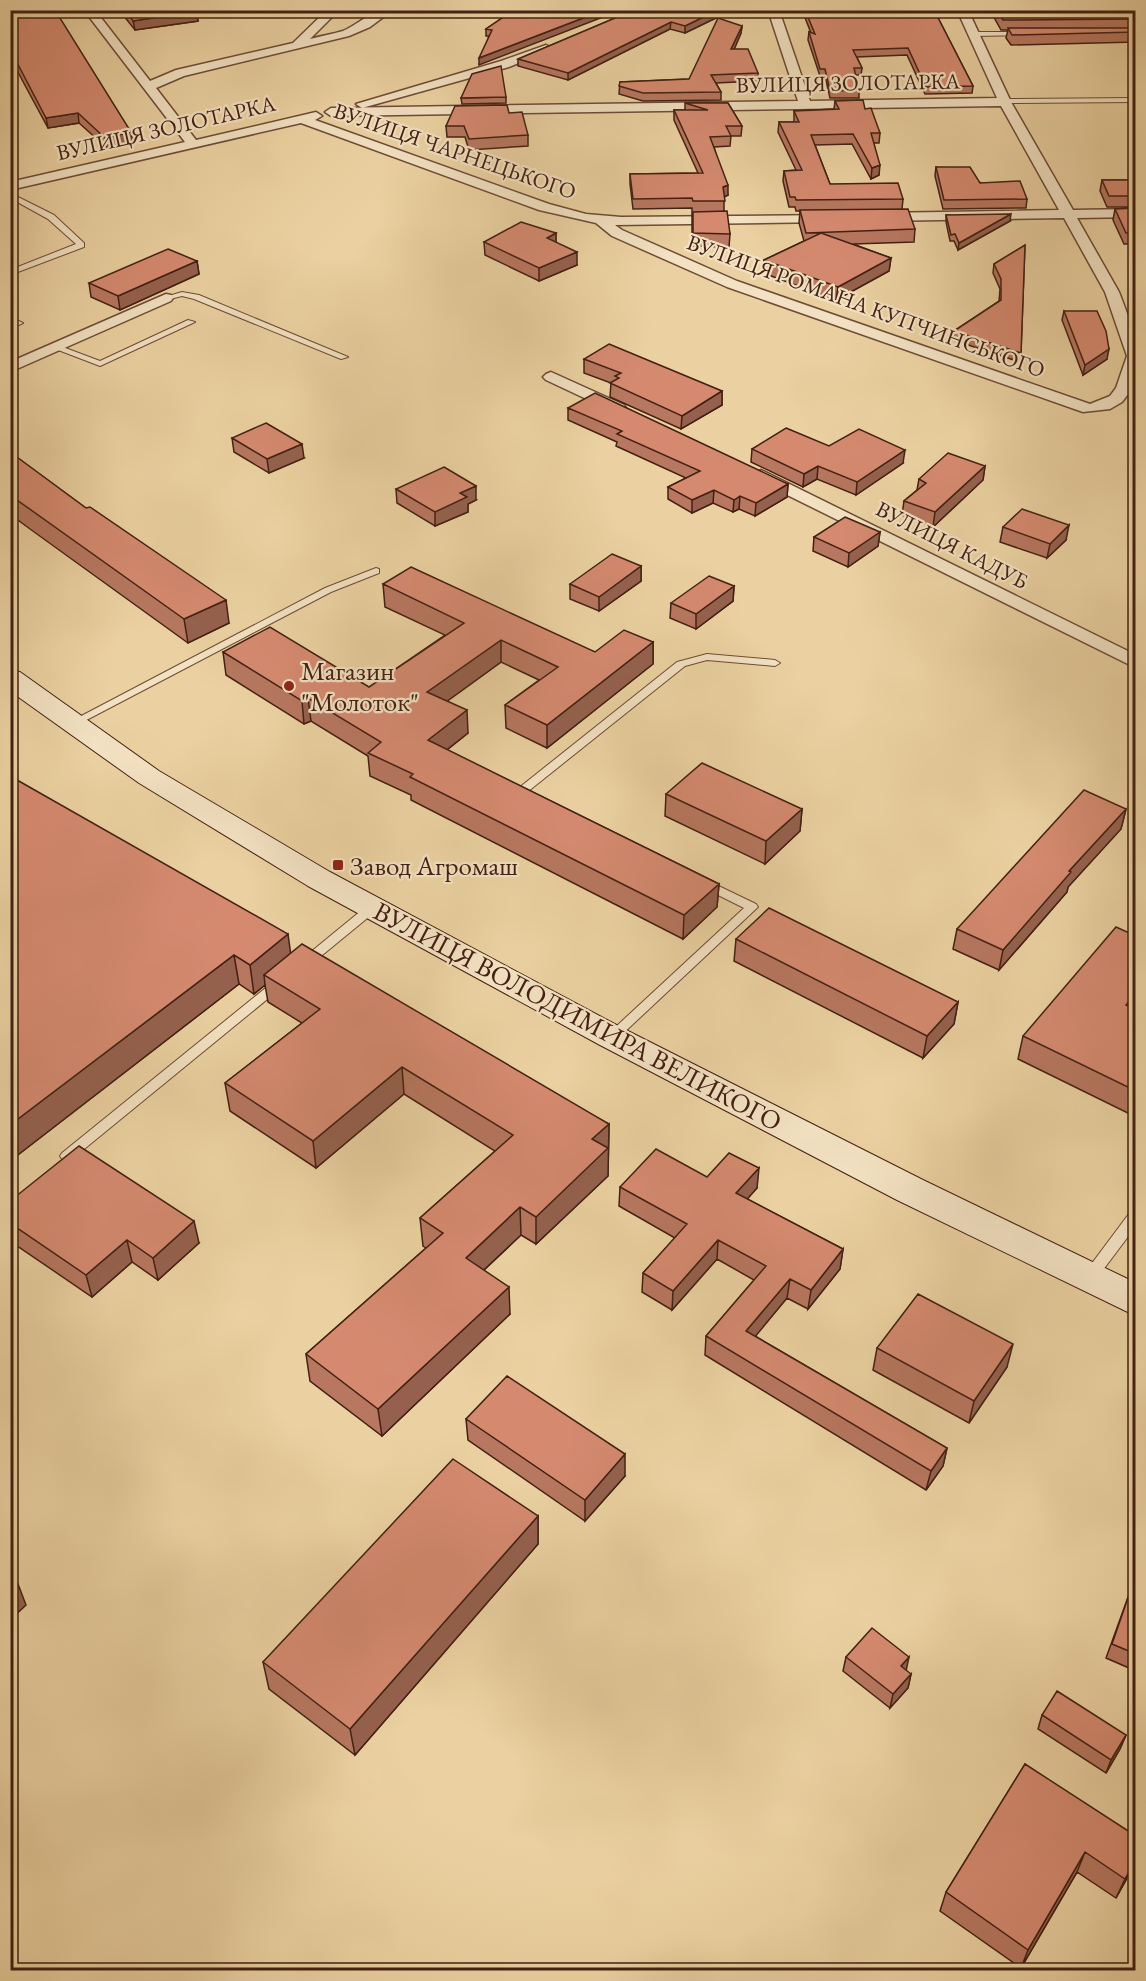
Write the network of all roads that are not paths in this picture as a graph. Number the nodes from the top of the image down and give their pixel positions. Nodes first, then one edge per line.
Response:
1 (89, 10) edge
2 (334, 10) edge
3 (773, 10) edge
4 (962, 10) edge
5 (382, 14) dead end
6 (974, 34) junction
7 (1032, 34) edge
8 (555, 45) edge
9 (296, 46) junction
10 (147, 87) junction
11 (1136, 100) edge
12 (1005, 101) junction
13 (806, 105) junction
14 (332, 112) junction
15 (301, 119) junction
16 (193, 144) junction
17 (10, 186) edge
18 (10, 195) edge
19 (1136, 213) edge
20 (1068, 214) junction
21 (867, 217) edge
22 (843, 218) edge
23 (601, 220) junction
24 (10, 273) edge
25 (165, 298) joint
26 (10, 319) edge
27 (191, 322) dead end
28 (10, 327) edge
29 (57, 348) junction
30 (344, 357) dead end
31 (10, 368) edge
32 (551, 377) dead end
33 (630, 413) edge
34 (745, 467) edge
35 (376, 571) dead end
36 (775, 663) dead end
37 (1136, 663) edge
38 (10, 678) edge
39 (71, 724) junction
40 (540, 804) edge
41 (689, 876) edge
42 (372, 908) junction
43 (612, 1037) junction
44 (57, 1164) edge
45 (1136, 1215) edge
46 (1089, 1279) junction
47 (1136, 1301) edge

1 - 10 street
2 - 9 street
3 - 13 street
4 - 6 street
5 - 9 street
6 - 7 lane
6 - 12 street
8 - 14 street, ВУЛИЦЯ ЗОЛОТАРКА
9 - 10 street
10 - 16 street
11 - 12 lane
12 - 13 street, ВУЛИЦЯ ЗОЛОТАРКА
12 - 20 street
13 - 14 street, ВУЛИЦЯ ЗОЛОТАРКА
14 - 15 street, ВУЛИЦЯ ЗОЛОТАРКА
15 - 16 street, ВУЛИЦЯ ЗОЛОТАРКА
15 - 23 street, ВУЛИЦЯ ЧАРНЕЦЬКОГО
16 - 17 street, ВУЛИЦЯ ЗОЛОТАРКА
18 - 24 lane
19 - 20 street
20 - 21 street
20 - 23 street, ВУЛИЦЯ РОМАНА КУПЧИНСЬКОГО
22 - 23 street, ВУЛИЦЯ ЧАРНЕЦЬКОГО
25 - 29 street
25 - 30 lane
26 - 28 lane
27 - 29 lane
29 - 31 street
32 - 33 street
34 - 37 street, ВУЛИЦЯ КАДУБ
35 - 39 lane
36 - 40 lane
38 - 39 main road, ВУЛИЦЯ ВОЛОДИМИРА ВЕЛИКОГО
39 - 42 main road, ВУЛИЦЯ ВОЛОДИМИРА ВЕЛИКОГО
41 - 43 lane
42 - 43 main road, ВУЛИЦЯ ВОЛОДИМИРА ВЕЛИКОГО
42 - 44 lane
43 - 46 main road, ВУЛИЦЯ ВОЛОДИМИРА ВЕЛИКОГО
45 - 46 lane
46 - 47 main road, ВУЛИЦЯ ВОЛОДИМИРА ВЕЛИКОГО

